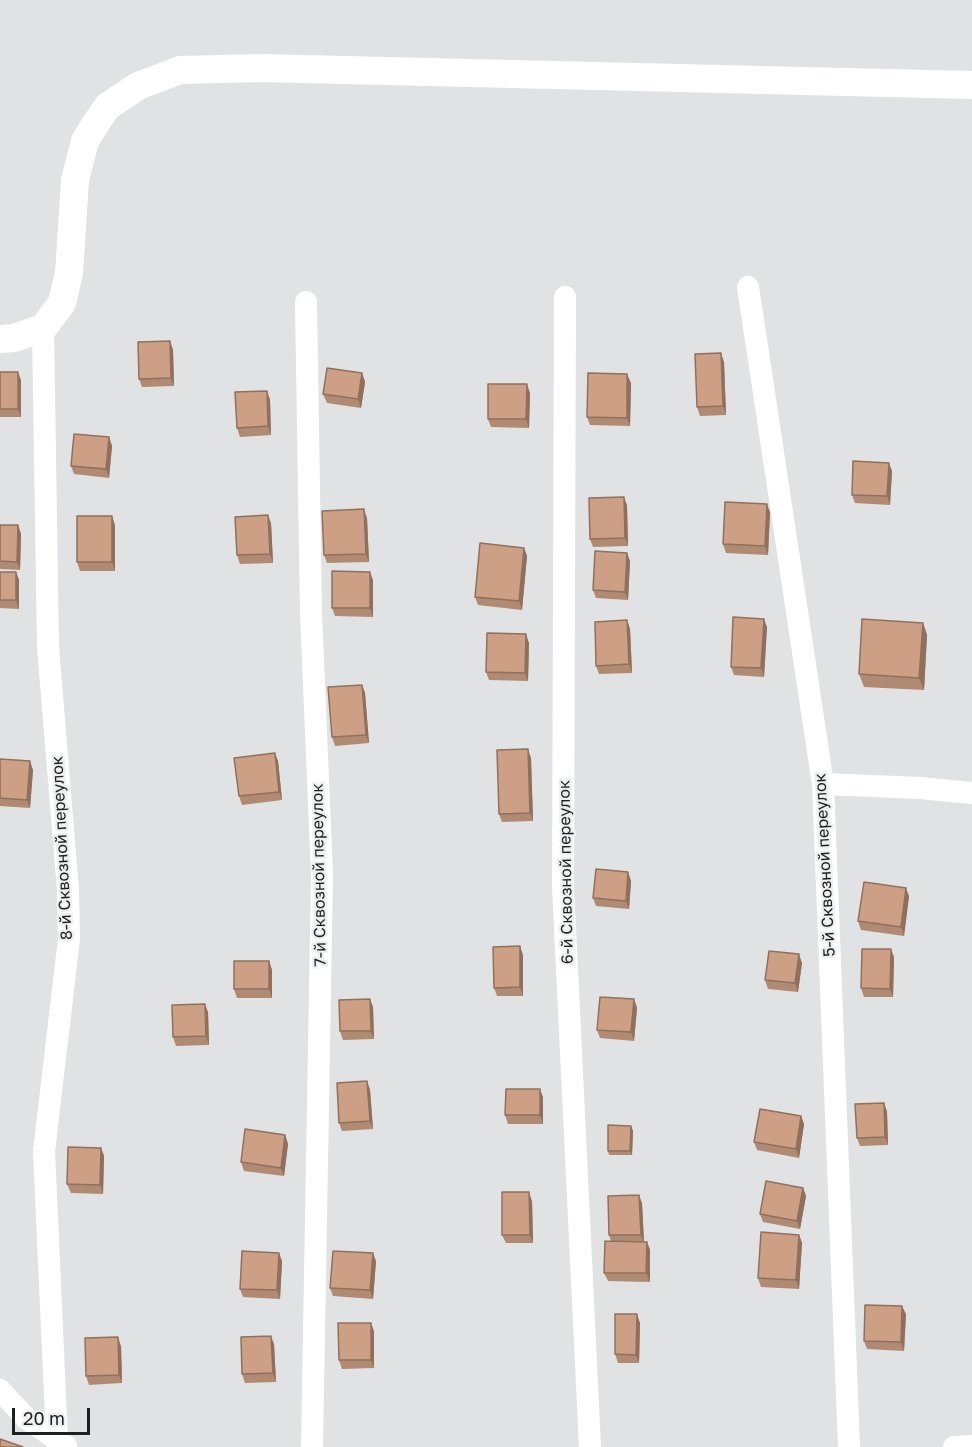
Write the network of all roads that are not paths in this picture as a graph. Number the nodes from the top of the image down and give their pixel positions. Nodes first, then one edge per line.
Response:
1 (972, 85) edge
2 (748, 287) dead end
3 (565, 297) dead end
4 (306, 302) dead end
5 (43, 328) junction
6 (0, 339) edge
7 (823, 784) junction
8 (972, 793) edge
9 (0, 1390) edge
10 (62, 1443) edge
11 (972, 1446) edge
12 (312, 1447) edge
13 (590, 1447) edge
14 (849, 1447) edge
15 (954, 1447) edge

1 - 5 street
2 - 7 street, 5-й Сквозной переулок
3 - 13 street, 6-й Сквозной переулок
4 - 12 street, 7-й Сквозной переулок
5 - 6 street
5 - 10 street, 8-й Сквозной переулок
7 - 8 street
7 - 14 street, 5-й Сквозной переулок
9 - 10 street
11 - 15 street

